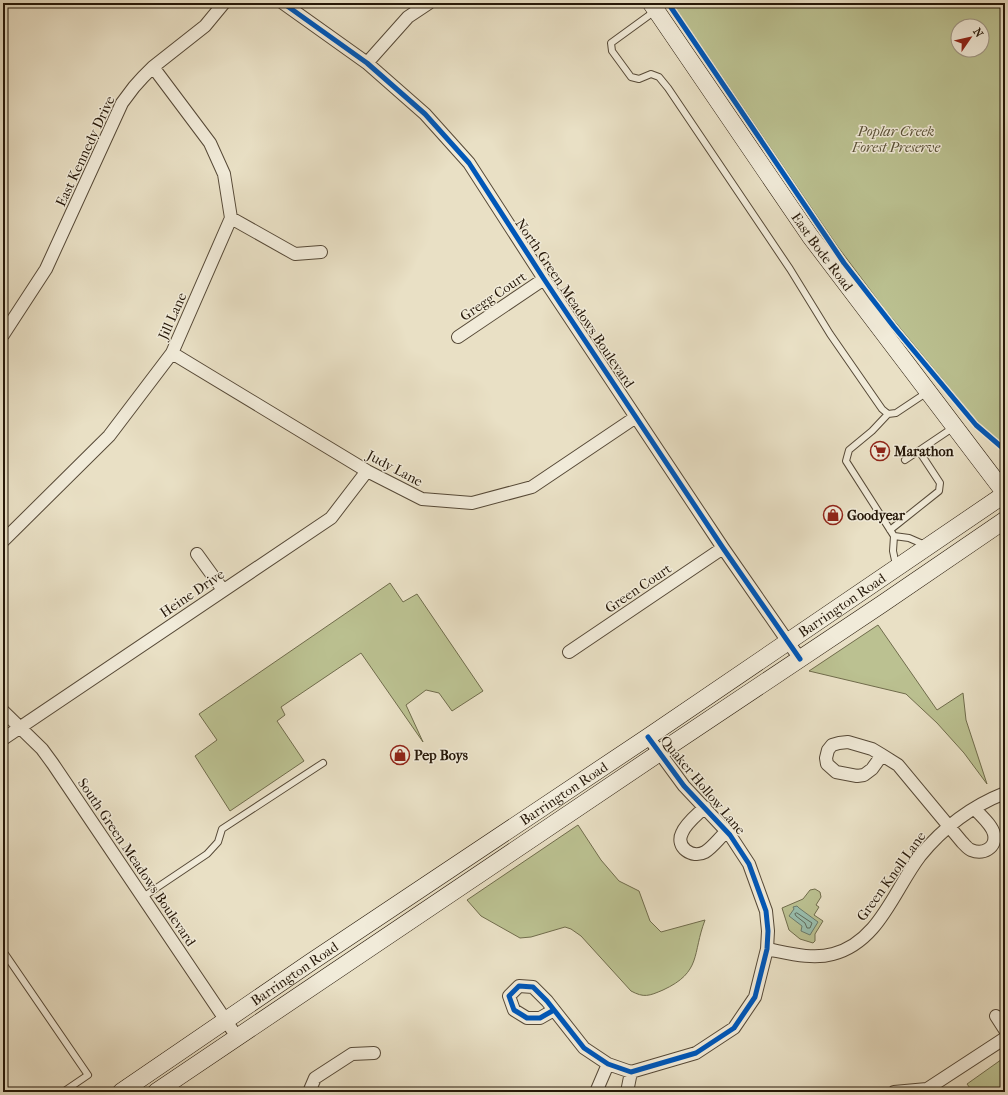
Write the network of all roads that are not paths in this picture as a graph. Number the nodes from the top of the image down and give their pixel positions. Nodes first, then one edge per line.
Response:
1 (224, 3) edge
2 (283, 3) edge
3 (429, 3) edge
4 (653, 7) edge
5 (367, 63) junction
6 (153, 67) junction
7 (231, 218) junction
8 (321, 252) dead end
9 (544, 279) junction
10 (3, 335) edge
11 (458, 337) dead end
12 (172, 353) junction
13 (928, 392) junction
14 (888, 414) junction
15 (636, 417) junction
16 (954, 427) junction
17 (918, 451) junction
18 (905, 460) dead end
19 (367, 471) junction
20 (1005, 493) edge
21 (1005, 520) edge
22 (890, 530) junction
23 (894, 536) junction
24 (3, 541) edge
25 (928, 547) junction
26 (723, 548) junction
27 (197, 554) dead end
28 (896, 569) junction
29 (223, 590) junction
30 (788, 641) junction
31 (569, 652) dead end
32 (800, 659) junction
33 (3, 711) edge
34 (21, 727) junction
35 (648, 737) junction
36 (3, 739) edge
37 (659, 752) junction
38 (882, 755) dead end
39 (323, 763) dead end
40 (1005, 793) edge
41 (705, 807) junction
42 (975, 809) junction
43 (948, 827) junction
44 (727, 831) junction
45 (143, 897) junction
46 (767, 949) junction
47 (3, 951) edge
48 (554, 1010) dead end
49 (996, 1016) dead end
50 (226, 1020) junction
51 (1005, 1030) edge
52 (238, 1037) junction
53 (1005, 1038) edge
54 (374, 1053) dead end
55 (608, 1064) junction
56 (631, 1072) junction
57 (63, 1092) edge
58 (121, 1092) edge
59 (156, 1092) edge
60 (309, 1092) edge
61 (596, 1092) edge
62 (627, 1092) edge
63 (894, 1092) edge

1 - 6 street, East Kennedy Drive
2 - 5 street, North Green Meadows Boulevard
3 - 5 street
4 - 13 main road, East Bode Road
4 - 14 lane
5 - 9 street, North Green Meadows Boulevard
6 - 7 street
6 - 10 street, East Kennedy Drive
7 - 8 street
7 - 12 street, Jill Lane
9 - 11 street, Gregg Court
9 - 15 street, North Green Meadows Boulevard
12 - 19 street, Judy Lane
12 - 24 street, Jill Lane
13 - 14 lane
13 - 16 main road, East Bode Road
14 - 22 lane
15 - 19 street, Judy Lane
15 - 26 street, North Green Meadows Boulevard
16 - 17 lane
16 - 20 main road, East Bode Road
17 - 18 lane
17 - 22 lane
19 - 29 street, Heine Drive
20 - 25 main road, Barrington Road
21 - 32 main road, Barrington Road
22 - 23 lane
23 - 25 lane
23 - 28 lane
25 - 28 main road, Barrington Road
26 - 30 street, North Green Meadows Boulevard
26 - 31 street, Green Court
27 - 29 street
28 - 30 main road, Barrington Road
29 - 34 street, Heine Drive
30 - 32 street, North Green Meadows Boulevard
30 - 35 main road, Barrington Road
32 - 37 main road, Barrington Road
33 - 34 street, South Green Meadows Boulevard
34 - 36 street, Heine Drive
34 - 45 street, South Green Meadows Boulevard
35 - 37 street, Quaker Hollow Lane
35 - 50 main road, Barrington Road
37 - 41 street, Quaker Hollow Lane
37 - 52 main road, Barrington Road
38 - 43 street
39 - 45 lane
40 - 42 street, Green Knoll Lane
41 - 44 street, Quaker Hollow Lane
41 - 44 street
42 - 43 street, Green Knoll Lane
42 - 43 street
43 - 46 street, Green Knoll Lane
44 - 46 street, Quaker Hollow Lane
45 - 50 street, South Green Meadows Boulevard
46 - 56 street, Quaker Hollow Lane
47 - 57 lane
48 - 55 street
49 - 51 street
50 - 52 street, South Green Meadows Boulevard
50 - 58 main road, Barrington Road
52 - 59 main road, Barrington Road
53 - 63 street
54 - 60 street
55 - 56 street
55 - 61 street
56 - 62 street

